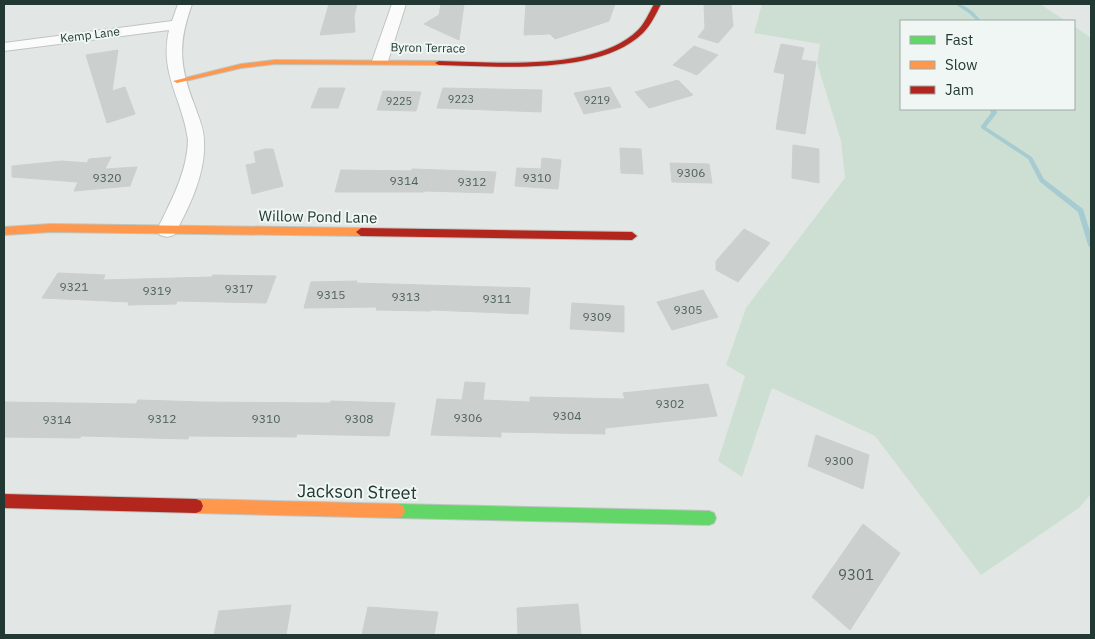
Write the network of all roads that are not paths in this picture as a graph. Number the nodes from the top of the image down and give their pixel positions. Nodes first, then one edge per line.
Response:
1 (185, 4) edge
2 (399, 4) edge
3 (657, 4) edge
4 (177, 25) junction
5 (4, 47) edge
6 (380, 61) junction
7 (176, 80) junction
8 (167, 230) junction
9 (4, 231) edge
10 (632, 236) dead end
11 (4, 501) edge
12 (709, 518) dead end

1 - 4 street
2 - 6 street
3 - 6 street, Byron Terrace
4 - 5 street, Kemp Lane
4 - 7 street
6 - 7 street, Byron Terrace
7 - 8 street
8 - 9 street, Willow Pond Lane
8 - 10 street, Willow Pond Lane
11 - 12 street, Jackson Street

